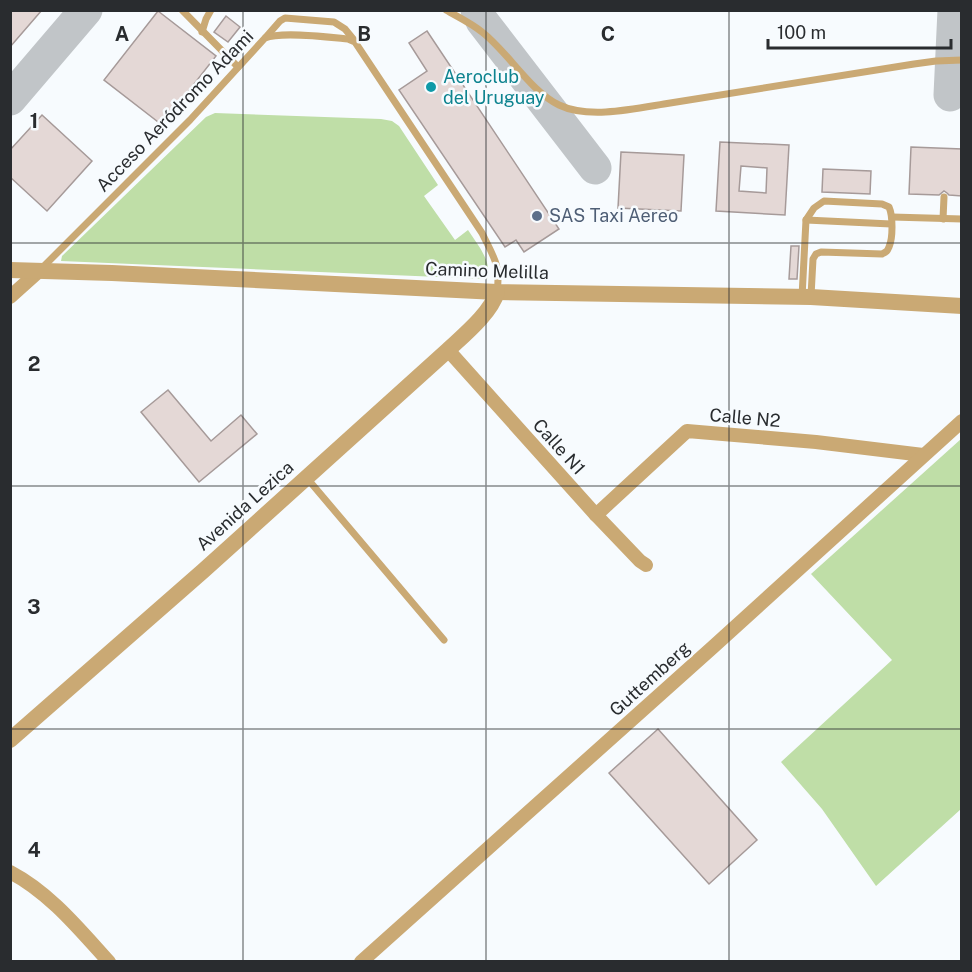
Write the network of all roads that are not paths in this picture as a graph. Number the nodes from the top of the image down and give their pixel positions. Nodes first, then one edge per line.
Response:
1 (182, 10) edge
2 (211, 10) edge
3 (446, 10) edge
4 (202, 32) junction
5 (265, 38) junction
6 (355, 42) junction
7 (962, 60) edge
8 (238, 67) junction
9 (944, 197) dead end
10 (943, 219) junction
11 (962, 219) edge
12 (806, 220) junction
13 (892, 220) junction
14 (804, 258) junction
15 (813, 259) junction
16 (10, 270) edge
17 (39, 271) junction
18 (497, 292) junction
19 (10, 297) edge
20 (806, 297) junction
21 (962, 306) edge
22 (448, 350) junction
23 (962, 421) edge
24 (923, 455) junction
25 (306, 477) junction
26 (596, 515) junction
27 (646, 565) dead end
28 (444, 640) dead end
29 (10, 740) edge
30 (10, 872) edge
31 (109, 962) edge
32 (361, 962) edge

1 - 4 lane
2 - 4 lane
3 - 7 lane
4 - 8 lane
5 - 6 lane, Acceso Aeródromo Adami
5 - 6 lane
5 - 8 lane, Acceso Aeródromo Adami
6 - 18 lane
8 - 17 lane, Acceso Aeródromo Adami
9 - 10 lane
10 - 11 lane
10 - 13 lane
12 - 13 lane
12 - 13 lane
12 - 14 lane
13 - 15 lane
14 - 15 lane
14 - 20 lane
15 - 20 lane
16 - 17 street, Camino Melilla
17 - 18 street, Camino Melilla
17 - 19 street
18 - 20 street, Camino Melilla
18 - 22 street, Avenida Lezica
20 - 21 street, Camino Melilla
22 - 25 street, Avenida Lezica
22 - 26 street, Calle N1
23 - 24 street, Guttemberg
24 - 26 street, Calle N2
24 - 32 street, Guttemberg
25 - 28 lane
25 - 29 street, Avenida Lezica
26 - 27 street, Calle N1
30 - 31 street

